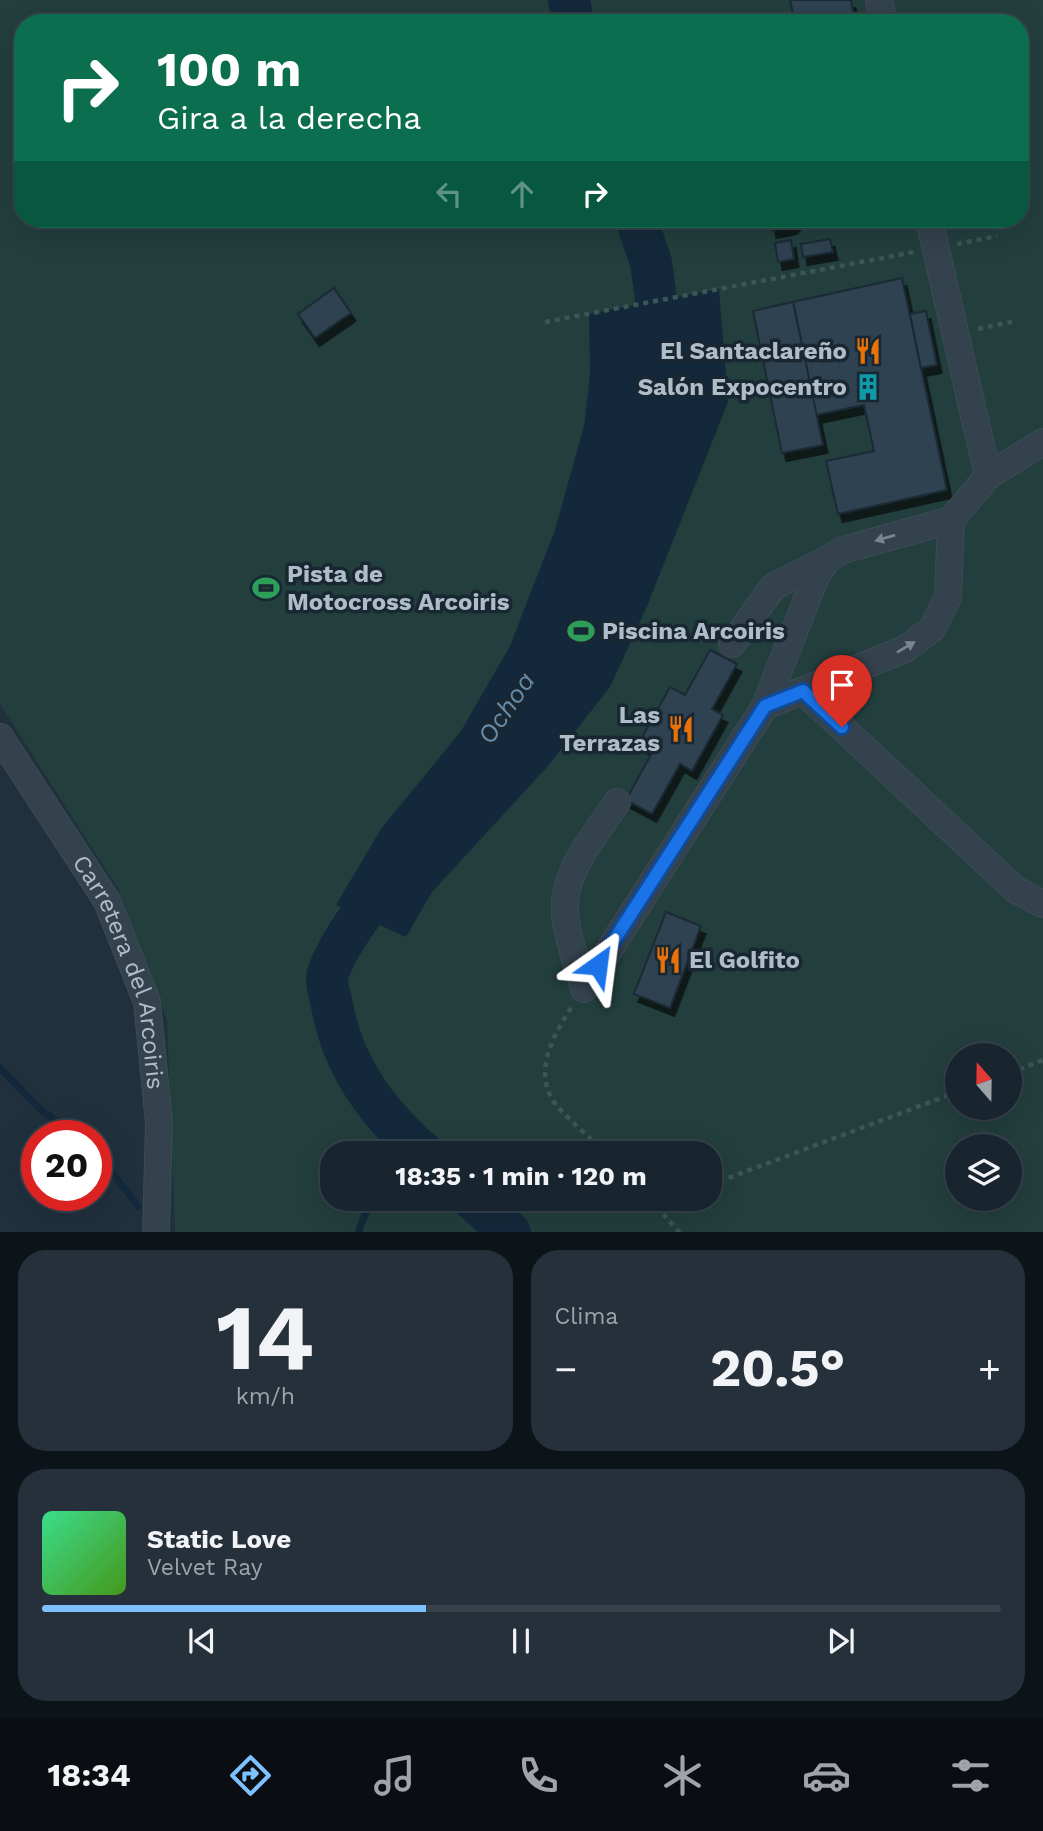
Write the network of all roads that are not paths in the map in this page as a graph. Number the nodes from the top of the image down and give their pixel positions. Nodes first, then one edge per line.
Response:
1 (931, 228) edge
2 (1043, 442) edge
3 (988, 476) junction
4 (951, 520) junction
5 (828, 559) junction
6 (732, 644) dead end
7 (803, 691) junction
8 (765, 706) junction
9 (0, 737) edge
10 (617, 802) dead end
11 (1043, 904) edge
12 (156, 1232) edge

1 - 3 street
2 - 3 street
3 - 4 street
4 -> 5 street
7 -> 4 street
5 - 6 street
5 - 8 street
7 - 8 street
7 - 11 street
8 - 10 street
9 - 12 street, Carretera del Arcoiris

